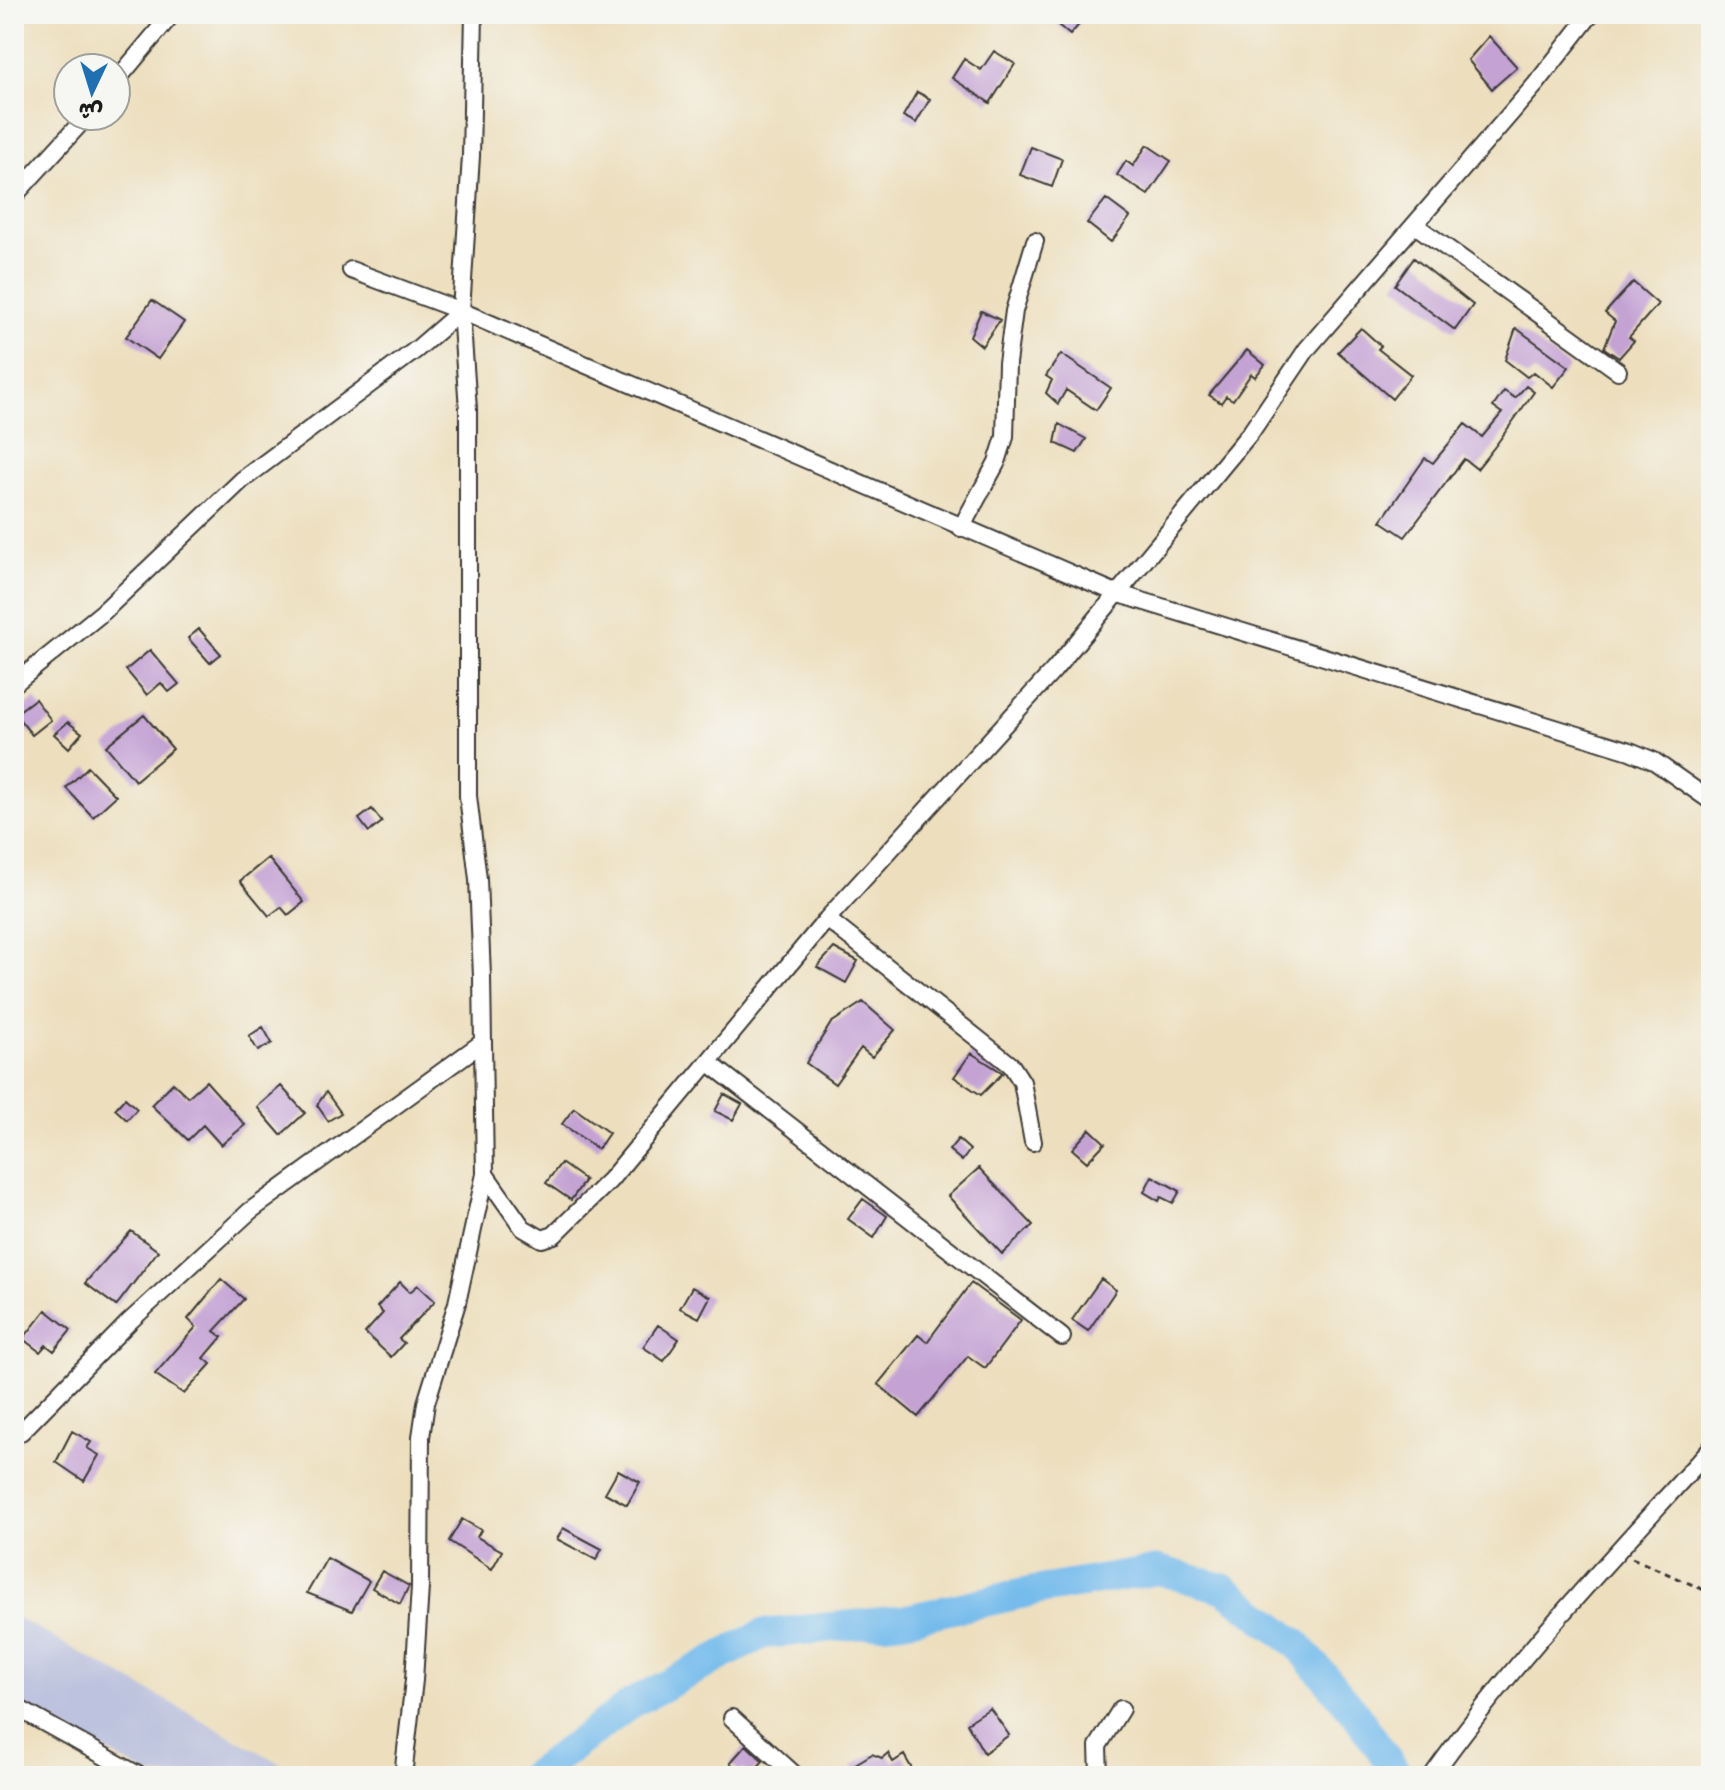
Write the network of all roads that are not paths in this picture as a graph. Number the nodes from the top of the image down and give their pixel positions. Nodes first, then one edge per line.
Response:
1 (172, 14) edge
2 (474, 14) edge
3 (1591, 14) edge
4 (132, 62) edge
5 (72, 132) edge
6 (14, 196) edge
7 (1415, 225) junction
8 (1035, 241) dead end
9 (351, 270) dead end
10 (461, 311) junction
11 (1618, 371) dead end
12 (961, 528) junction
13 (1116, 593) junction
14 (14, 684) edge
15 (1711, 801) edge
16 (827, 919) junction
17 (483, 1042) junction
18 (708, 1062) junction
19 (1033, 1142) dead end
20 (485, 1174) junction
21 (1062, 1337) dead end
22 (21, 1432) dead end
23 (1711, 1448) edge
24 (14, 1706) edge
25 (1121, 1709) dead end
26 (732, 1718) dead end
27 (140, 1776) edge
28 (403, 1776) edge
29 (796, 1776) edge
30 (1099, 1776) edge
31 (1432, 1776) edge

1 - 4 street
2 - 10 street
3 - 7 street
5 - 6 street
7 - 11 street
7 - 13 street
8 - 12 street
9 - 10 street
10 - 12 street
10 - 14 street
10 - 17 street
12 - 13 street
13 - 15 street
13 - 16 street
16 - 18 street
16 - 19 street
17 - 20 street
17 - 22 street
18 - 20 street
18 - 21 street
20 - 28 street
23 - 31 street
24 - 27 street
25 - 30 street
26 - 29 street

